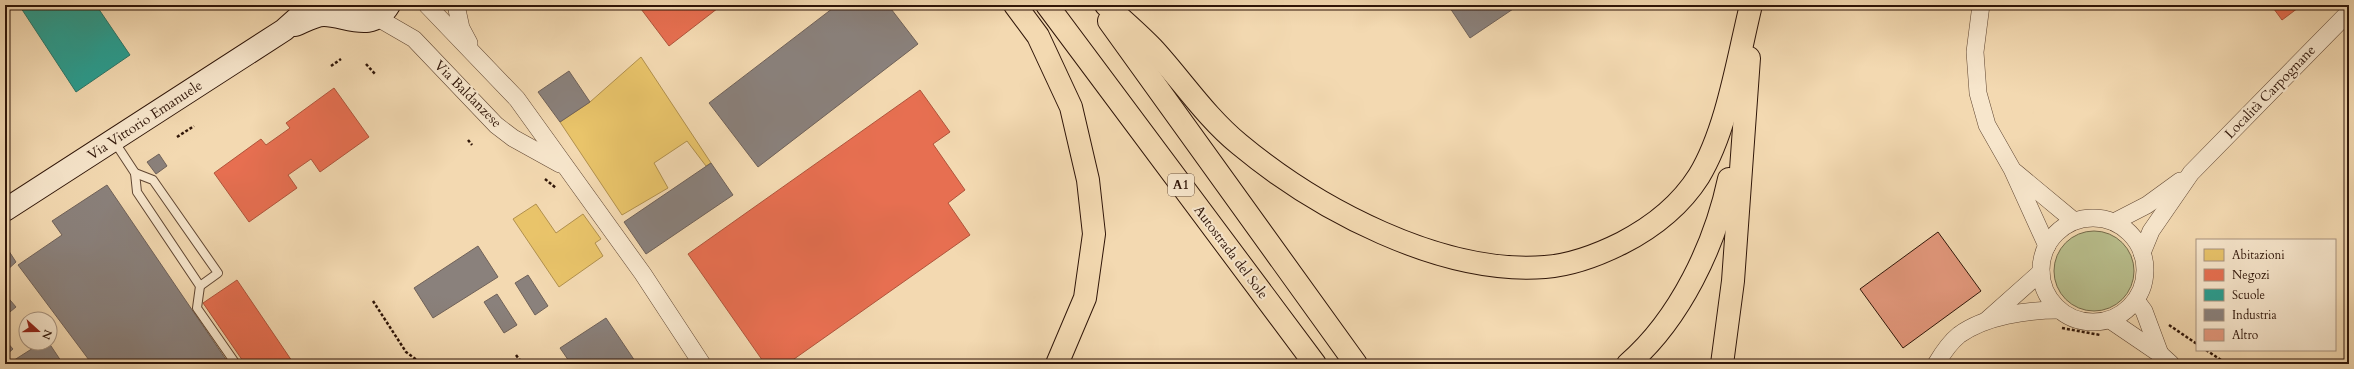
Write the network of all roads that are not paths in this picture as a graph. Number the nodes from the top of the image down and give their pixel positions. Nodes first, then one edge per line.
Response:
1 (312, 5) edge
2 (325, 5) edge
3 (427, 5) edge
4 (456, 5) edge
5 (1015, 5) edge
6 (1046, 5) edge
7 (1097, 5) edge
8 (1106, 5) edge
9 (1752, 5) edge
10 (1981, 5) edge
11 (382, 11) edge
12 (2349, 12) edge
13 (342, 20) junction
14 (284, 30) junction
15 (475, 56) junction
16 (1745, 103) junction
17 (114, 140) junction
18 (564, 166) junction
19 (2012, 169) junction
20 (135, 173) junction
21 (2191, 173) junction
22 (5, 210) edge
23 (2074, 221) junction
24 (2114, 222) junction
25 (2047, 246) junction
26 (2142, 253) junction
27 (2041, 272) junction
28 (200, 286) junction
29 (2136, 300) junction
30 (2059, 310) junction
31 (2110, 320) junction
32 (1985, 322) junction
33 (2165, 359) edge
34 (236, 364) edge
35 (702, 364) edge
36 (1057, 364) edge
37 (1315, 364) edge
38 (1356, 364) edge
39 (1628, 364) edge
40 (1722, 364) edge
41 (1936, 364) edge

1 - 14 main road, Via Vittorio Emanuele
2 - 13 main road
3 - 15 street, Via Baldanzese
4 - 15 street, Via Baldanzese
5 - 36 highway
6 - 37 highway, Autostrada del Sole / A1
7 - 38 highway, A1
8 - 9 highway
9 - 16 highway
10 - 19 street
11 - 13 main road, Via Vittorio Emanuele
11 - 18 street, Via Baldanzese
12 - 21 street, Località Carpognane
13 - 14 main road, Via Vittorio Emanuele
14 - 17 main road, Via Vittorio Emanuele
15 - 18 street, Via Baldanzese
16 - 39 highway
16 - 40 highway
17 - 20 lane
17 - 22 main road, Via Vittorio Emanuele
18 - 35 street, Via Baldanzese
19 - 23 street
19 - 25 street
20 - 28 lane
20 - 28 lane
21 - 24 street, Località Carpognane
21 - 26 street, Località Carpognane
23 - 24 street
23 - 25 street
24 - 26 street
25 - 27 street
26 - 29 street
27 - 30 street
27 - 32 street
28 - 34 lane
29 - 31 street
29 - 33 street
30 - 31 street
30 - 32 street
31 - 33 street
32 - 41 street

